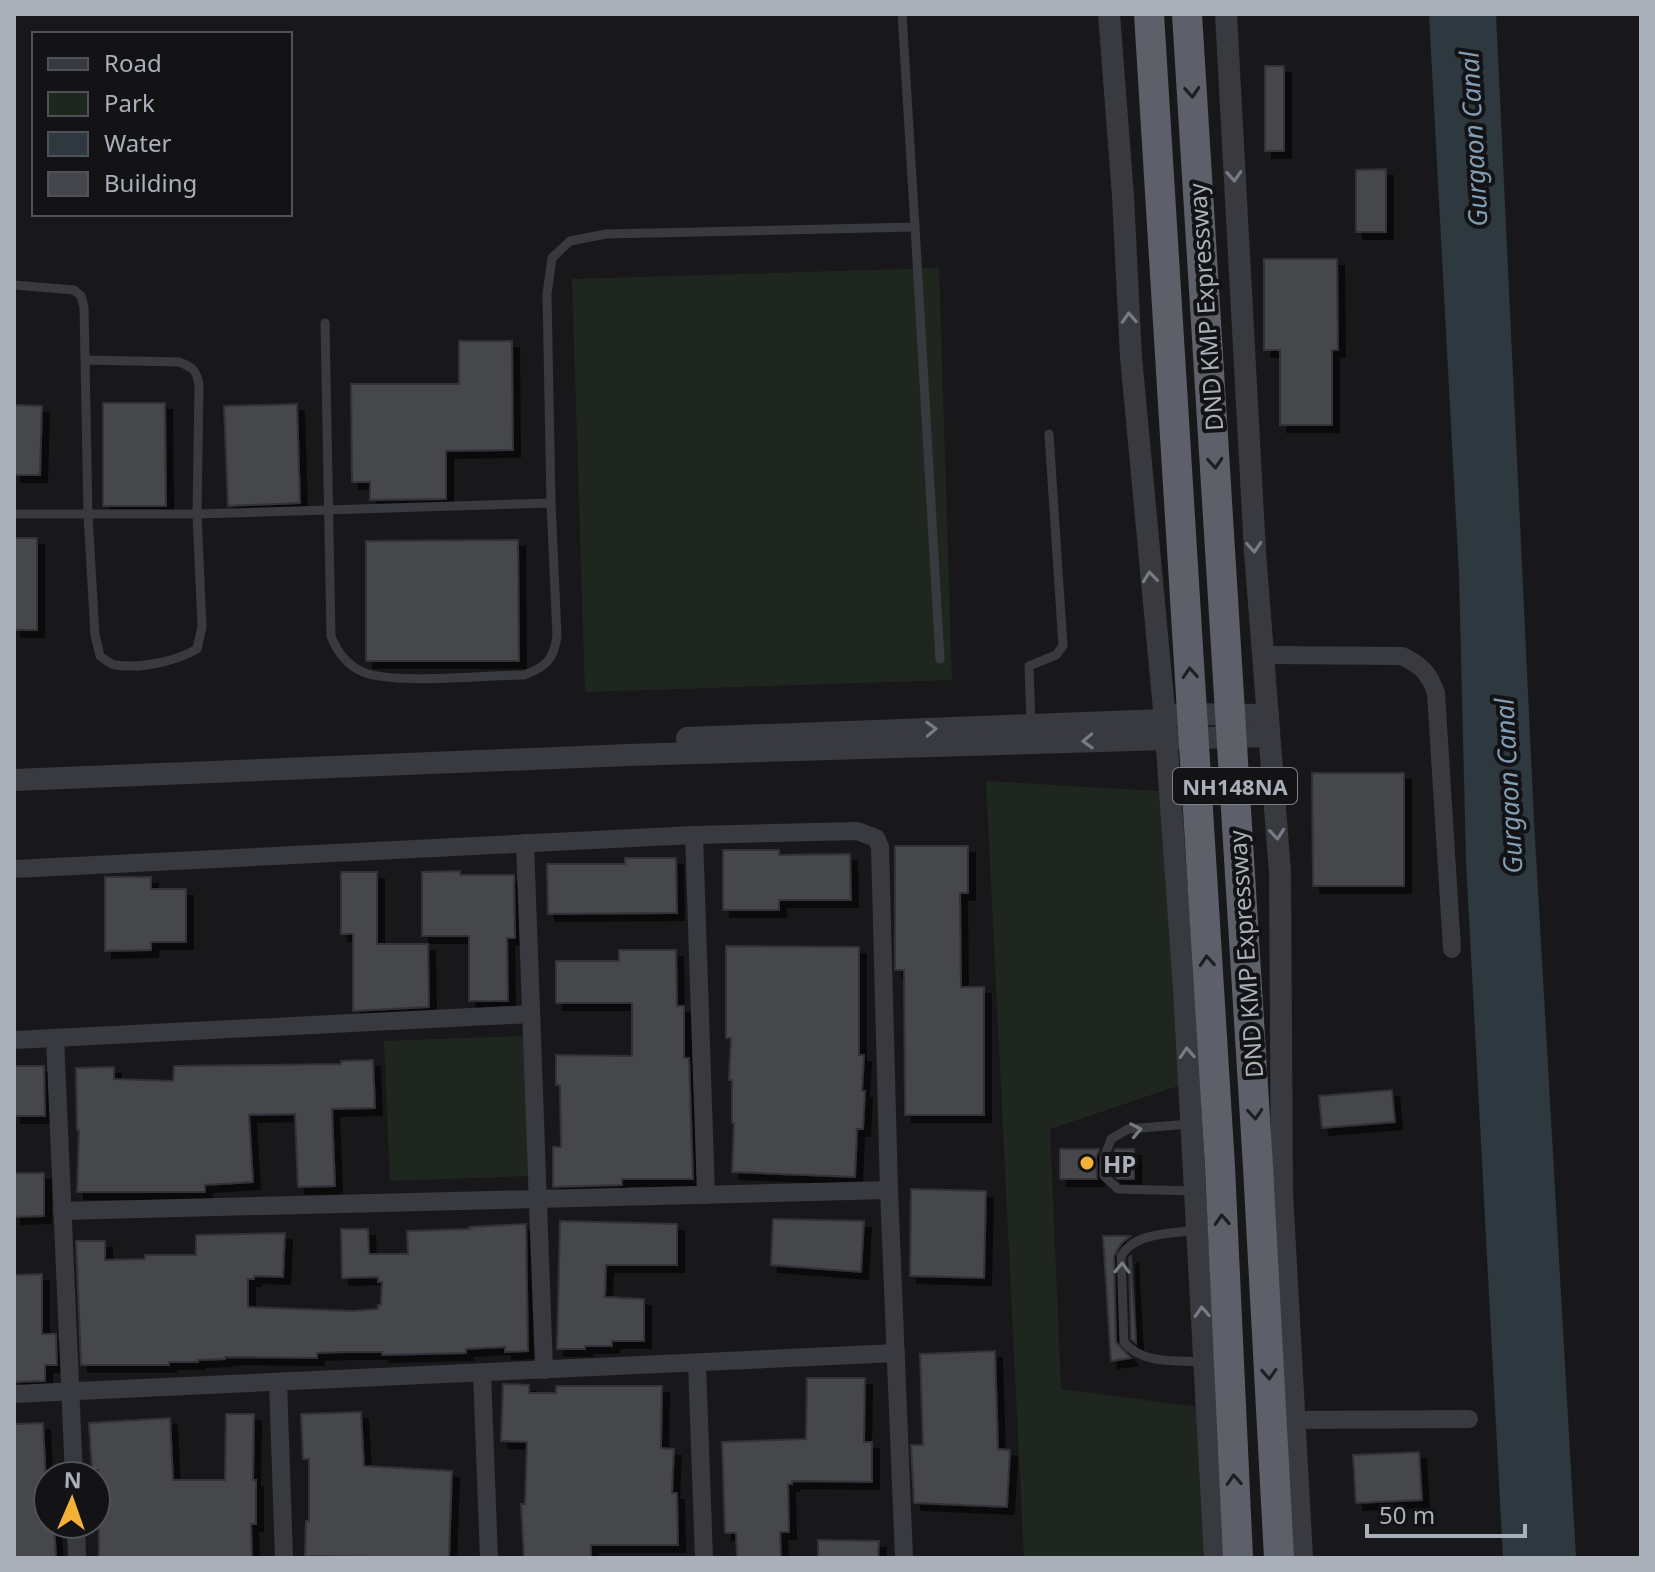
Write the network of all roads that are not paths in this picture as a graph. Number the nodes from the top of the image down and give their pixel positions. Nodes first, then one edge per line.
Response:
1 (902, 14) edge
2 (1109, 14) edge
3 (1149, 14) edge
4 (1187, 14) edge
5 (1226, 14) edge
6 (915, 227) junction
7 (14, 285) edge
8 (325, 323) dead end
9 (85, 360) junction
10 (1049, 434) dead end
11 (551, 503) junction
12 (330, 511) junction
13 (14, 514) edge
14 (197, 514) junction
15 (88, 515) junction
16 (1263, 655) junction
17 (940, 659) dead end
18 (1031, 725) junction
19 (1269, 726) junction
20 (1165, 729) junction
21 (14, 764) edge
22 (14, 780) edge
23 (694, 835) junction
24 (525, 843) junction
25 (14, 869) edge
26 (1452, 949) dead end
27 (531, 1014) junction
28 (55, 1038) junction
29 (14, 1040) edge
30 (1191, 1124) junction
31 (889, 1190) junction
32 (1195, 1191) junction
33 (706, 1195) junction
34 (538, 1199) junction
35 (62, 1211) junction
36 (1198, 1230) junction
37 (896, 1353) junction
38 (1205, 1362) junction
39 (697, 1363) junction
40 (544, 1370) junction
41 (482, 1373) junction
42 (278, 1382) junction
43 (70, 1392) junction
44 (14, 1394) edge
45 (1469, 1419) dead end
46 (1295, 1420) junction
47 (73, 1460) edge
48 (284, 1558) edge
49 (489, 1558) edge
50 (704, 1558) edge
51 (904, 1558) edge
52 (1215, 1558) edge
53 (1238, 1558) edge
54 (1279, 1558) edge
55 (1302, 1558) edge

1 - 6 lane
20 -> 2 street
53 -> 3 highway, DND KMP Expressway / NH148NA
4 -> 54 highway, DND KMP Expressway / NH148NA
5 -> 16 street
6 - 11 lane
6 - 17 lane
7 - 9 lane
8 - 12 lane
9 - 14 lane
9 - 15 lane
10 - 18 lane
11 - 12 lane
11 - 12 lane
12 - 14 lane
13 - 15 lane
14 - 15 lane
14 - 15 lane
16 - 19 street
16 - 26 street
18 - 20 street
21 -> 18 street
19 - 20 street
19 -> 46 street
20 -> 22 street
30 -> 20 street
23 - 24 street
23 - 31 street
23 - 33 street
24 - 25 street
24 - 27 street
27 - 28 street
27 - 34 street
28 - 29 street
28 - 35 street
30 - 32 street
32 -> 30 lane
31 - 33 street
31 - 37 street
32 - 36 street
33 - 34 street
34 - 35 street
34 - 40 street
35 - 43 street
38 -> 36 street
38 -> 36 lane
37 - 39 street
37 - 51 street
38 - 52 street
39 - 40 street
39 - 50 street
40 - 41 street
41 - 42 street
41 - 49 street
42 - 43 street
42 - 48 street
43 - 44 street
43 - 47 street
45 - 46 street
46 - 55 street

